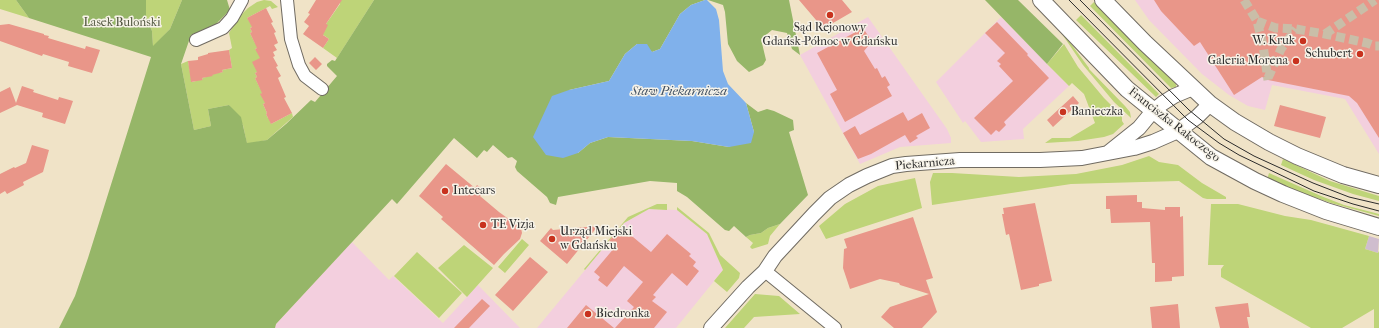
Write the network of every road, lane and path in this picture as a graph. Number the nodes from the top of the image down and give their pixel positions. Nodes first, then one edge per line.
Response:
1 (242, 0) edge
2 (287, 0) edge
3 (1041, 0) edge
4 (1103, 0) edge
5 (196, 40) dead end
6 (1193, 88) junction
7 (322, 89) dead end
8 (1210, 104) junction
9 (1153, 111) junction
10 (1178, 131) junction
11 (1107, 153) junction
12 (1379, 185) edge
13 (1379, 227) edge
14 (765, 271) junction
15 (711, 328) edge
16 (835, 328) edge

1 - 5 street
2 - 7 street
3 - 9 main road, Franciszka Rakoczego
4 - 6 main road
6 - 8 main road
6 - 9 street, Piekarnicza
8 - 10 street, Piekarnicza
8 - 12 main road
9 - 10 main road, Franciszka Rakoczego
9 - 11 street, Piekarnicza
10 - 11 street, Piekarnicza
10 - 13 main road, Franciszka Rakoczego
11 - 14 street, Piekarnicza
14 - 15 street, Piekarnicza
14 - 16 street

